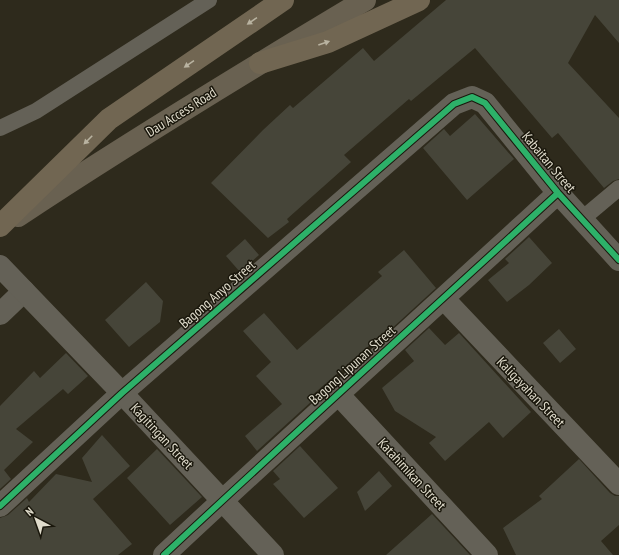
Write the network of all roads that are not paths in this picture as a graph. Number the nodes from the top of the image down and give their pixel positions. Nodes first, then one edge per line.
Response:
1 (207, 0) edge
2 (283, 0) edge
3 (365, 0) edge
4 (419, 0) edge
5 (260, 63) junction
6 (454, 104) joint
7 (0, 128) edge
8 (619, 188) edge
9 (558, 193) junction
10 (582, 219) junction
11 (0, 227) edge
12 (619, 260) edge
13 (0, 266) edge
14 (24, 292) junction
15 (444, 299) junction
16 (0, 314) edge
17 (122, 393) junction
18 (338, 394) junction
19 (619, 484) edge
20 (222, 500) junction
21 (0, 506) edge
22 (164, 555) edge
23 (273, 555) edge
24 (487, 555) edge

1 - 7 lane
2 -> 11 highway
3 - 5 main road, Dau Access Road
5 -> 4 highway
5 - 11 main road, Dau Access Road
6 - 9 street, Kabaitan Street
6 - 17 street, Bagong Anyo Street
8 - 10 lane
9 - 10 street, Kabaitan Street
9 - 15 street, Bagong Lipunan Street
10 - 12 street, Kabaitan Street
13 - 14 street, Kagitingan Street
14 - 16 street
14 - 17 street, Kagitingan Street
15 - 18 street, Bagong Lipunan Street
15 - 19 street, Kaligayahan Street
17 - 20 street, Kagitingan Street
17 - 21 street, Bagong Anyo Street
18 - 20 street, Bagong Lipunan Street
18 - 24 street, Katahimikan Street
20 - 22 street, Bagong Lipunan Street
20 - 23 street, Kagitingan Street

